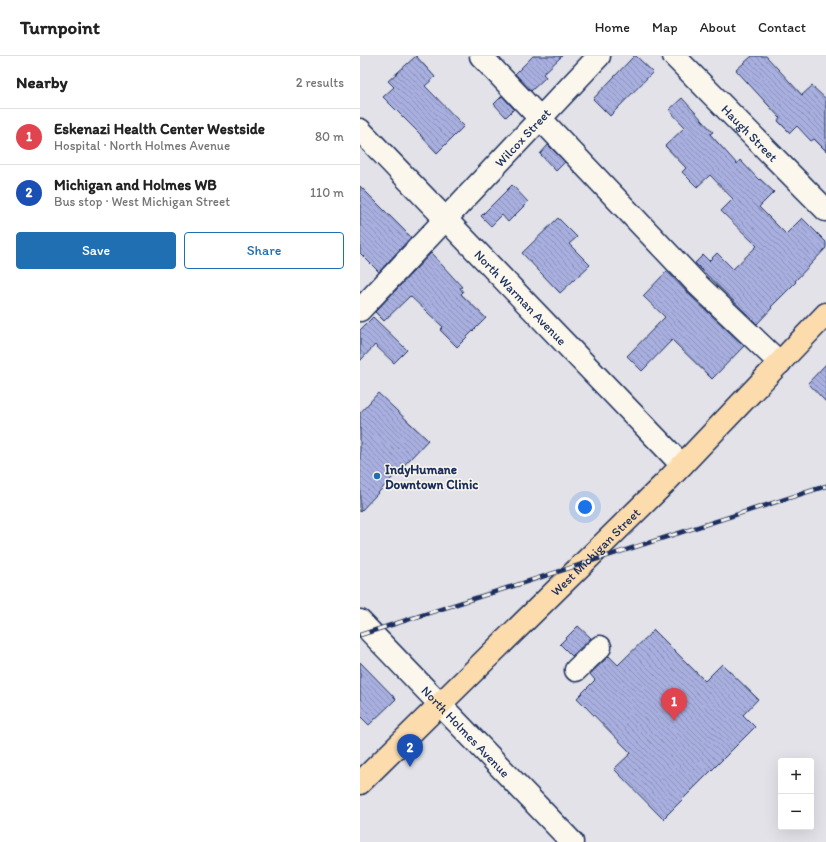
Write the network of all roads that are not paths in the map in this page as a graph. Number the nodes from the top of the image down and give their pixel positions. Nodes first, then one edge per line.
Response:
1 (481, 56) edge
2 (599, 56) edge
3 (674, 56) edge
4 (540, 119) junction
5 (360, 130) edge
6 (826, 210) edge
7 (446, 219) junction
8 (360, 310) edge
9 (826, 314) edge
10 (780, 363) junction
11 (682, 465) junction
12 (360, 621) edge
13 (600, 647) dead end
14 (576, 670) dead end
15 (440, 704) junction
16 (360, 783) edge
17 (572, 842) edge

1 - 4 street
2 - 4 street, Wilcox Street
3 - 6 street, Haugh Street
4 - 7 street, Wilcox Street
4 - 10 street
5 - 7 street, North Warman Avenue
7 - 8 street, Wilcox Street
7 - 11 street, North Warman Avenue
9 - 10 main road, West Michigan Street
10 - 11 main road, West Michigan Street
11 - 15 main road, West Michigan Street
12 - 15 street, North Holmes Avenue
13 - 14 street
15 - 16 main road, West Michigan Street
15 - 17 street, North Holmes Avenue

